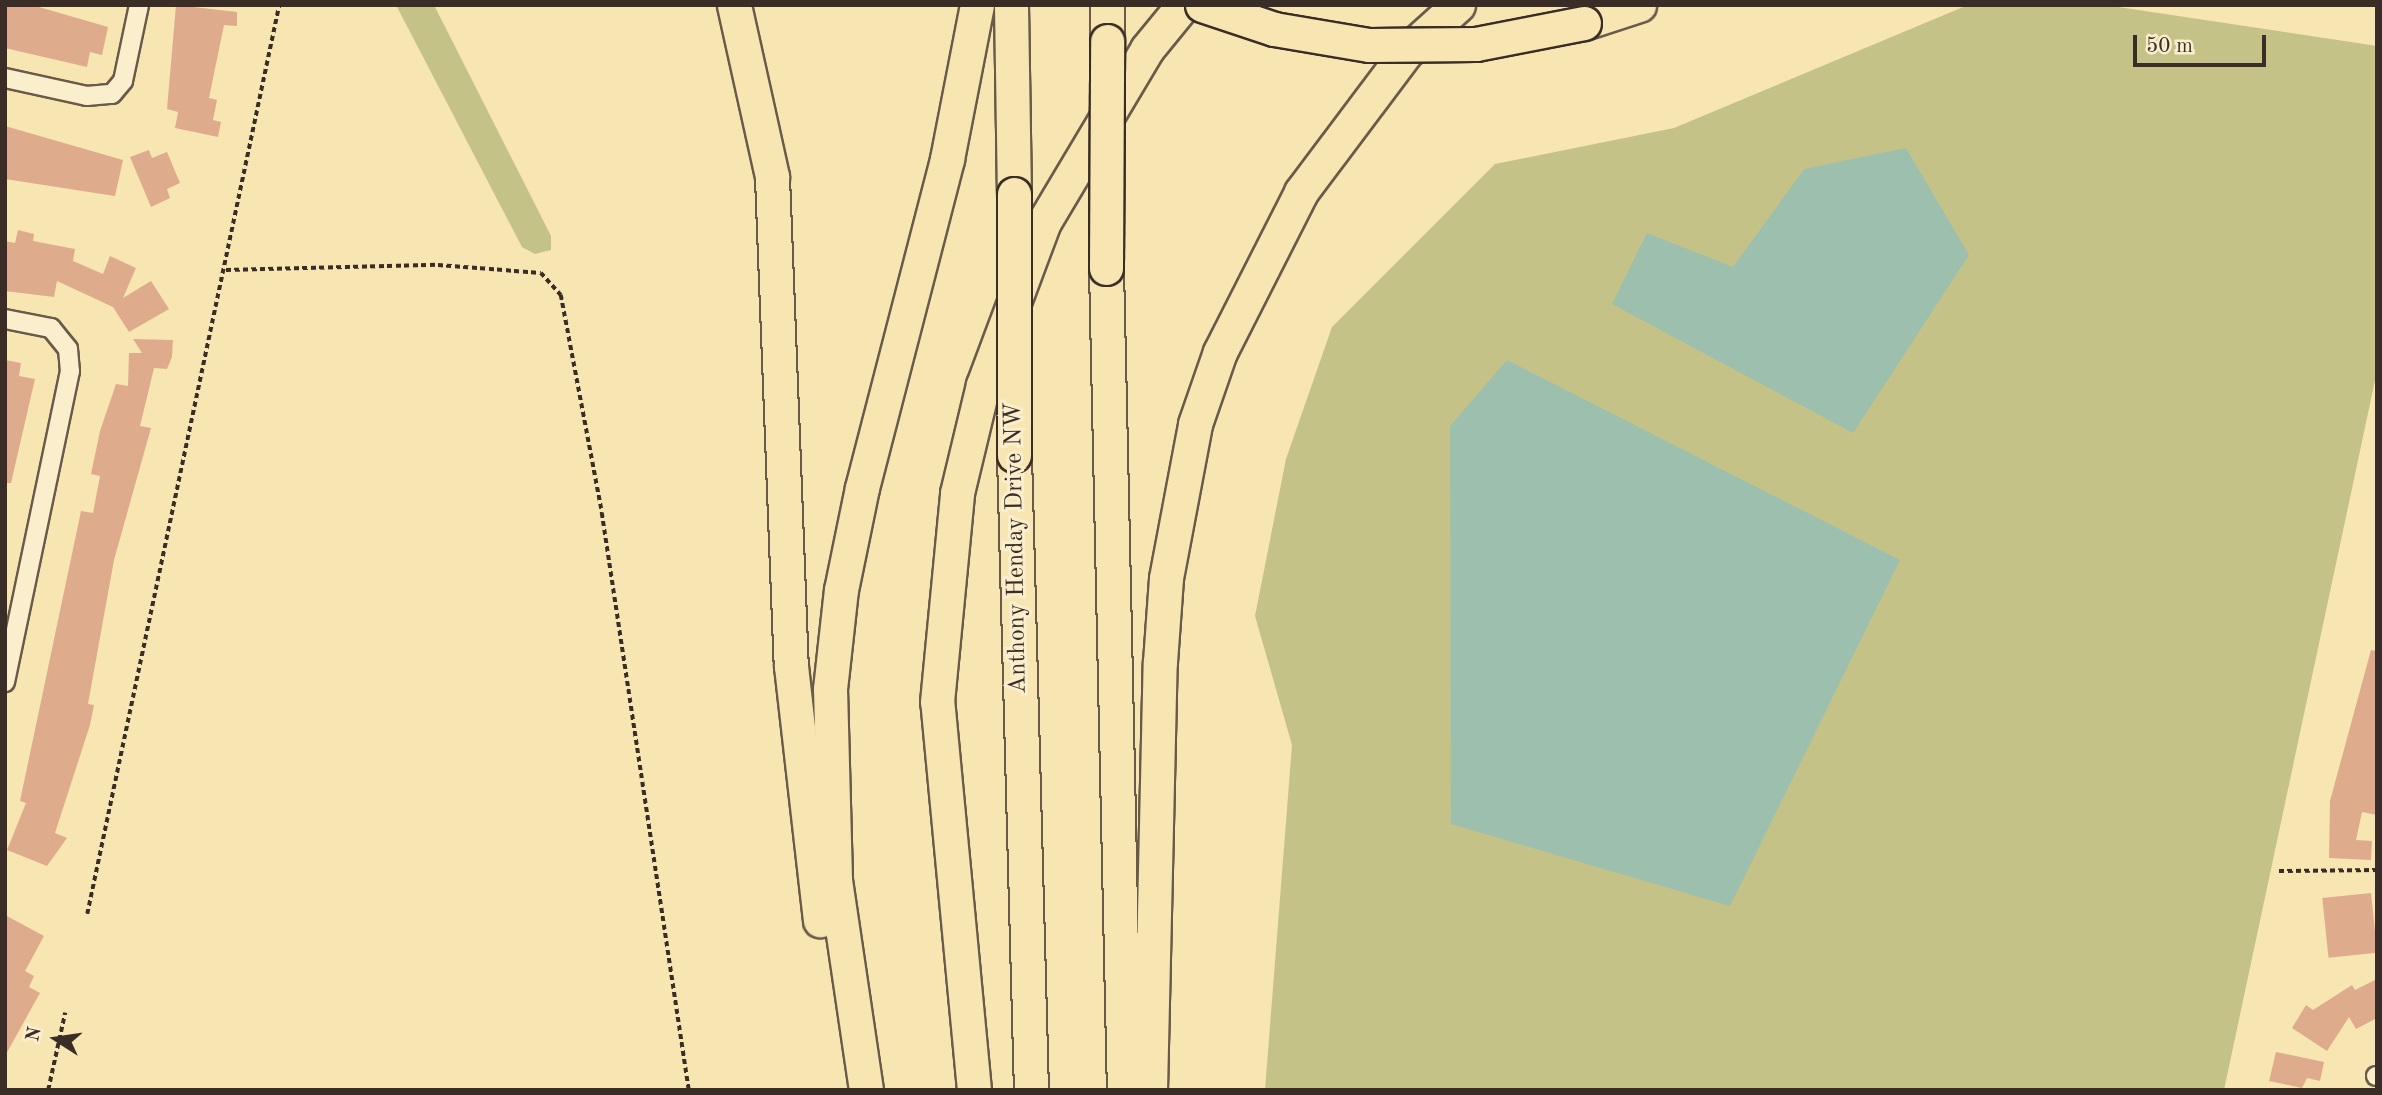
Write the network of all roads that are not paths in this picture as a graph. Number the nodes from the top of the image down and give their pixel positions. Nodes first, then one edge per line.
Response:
1 (139, 5) edge
2 (734, 5) edge
3 (977, 5) edge
4 (1012, 5) edge
5 (1107, 5) edge
6 (1182, 5) edge
7 (1202, 5) edge
8 (1458, 5) edge
9 (1639, 5) edge
10 (5, 78) edge
11 (5, 319) edge
12 (5, 682) edge
13 (851, 1090) edge
14 (866, 1090) edge
15 (974, 1090) edge
16 (1031, 1090) edge
17 (1124, 1090) edge
18 (1150, 1090) edge

1 - 10 street
2 - 13 highway
3 - 14 highway
4 - 16 highway, Anthony Henday Drive NW, bridge
5 - 17 highway, bridge
6 - 15 highway
7 - 9 highway, bridge
8 - 18 highway
11 - 12 street

